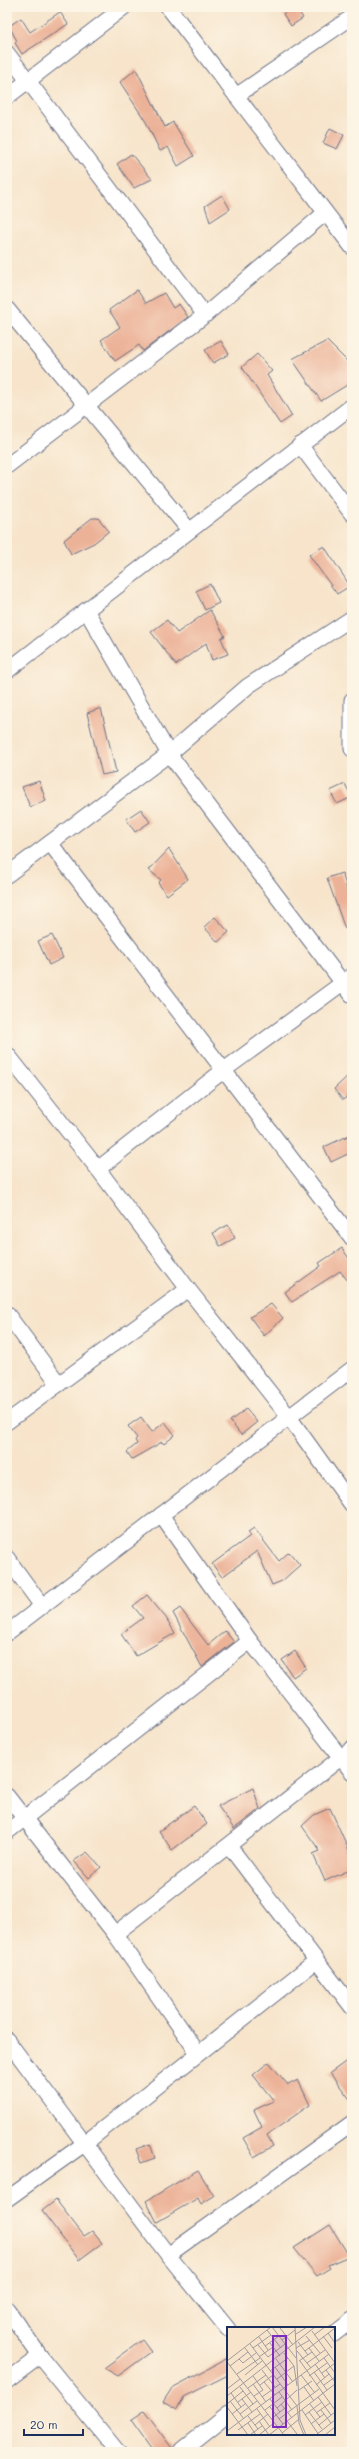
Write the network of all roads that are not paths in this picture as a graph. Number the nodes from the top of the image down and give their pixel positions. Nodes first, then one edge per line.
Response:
1 (124, 7) edge
2 (168, 7) edge
3 (352, 17) edge
4 (7, 53) edge
5 (28, 81) junction
6 (236, 96) junction
7 (7, 97) edge
8 (325, 213) junction
9 (352, 247) edge
10 (7, 309) edge
11 (205, 315) junction
12 (87, 405) junction
13 (352, 406) edge
14 (300, 445) junction
15 (7, 466) edge
16 (352, 514) edge
17 (189, 530) junction
18 (86, 610) junction
19 (352, 618) edge
20 (7, 671) edge
21 (352, 700) edge
22 (352, 749) edge
23 (169, 754) junction
24 (50, 843) junction
25 (7, 875) edge
26 (349, 985) edge
27 (7, 1054) edge
28 (224, 1070) junction
29 (98, 1169) junction
30 (352, 1238) edge
31 (188, 1289) junction
32 (7, 1314) edge
33 (352, 1369) edge
34 (59, 1384) junction
35 (289, 1417) junction
36 (7, 1422) edge
37 (352, 1505) edge
38 (162, 1515) junction
39 (7, 1558) edge
40 (42, 1606) junction
41 (7, 1633) edge
42 (250, 1641) junction
43 (346, 1753) edge
44 (352, 1772) edge
45 (7, 1796) edge
46 (25, 1819) junction
47 (7, 1832) edge
48 (229, 1846) junction
49 (115, 1934) junction
50 (316, 1961) junction
51 (352, 2007) edge
52 (7, 2040) edge
53 (198, 2053) junction
54 (352, 2124) edge
55 (84, 2144) junction
56 (7, 2199) edge
57 (168, 2255) junction
58 (7, 2310) edge
59 (352, 2320) edge
60 (227, 2328) edge
61 (335, 2333) edge
62 (40, 2356) junction
63 (7, 2381) edge
64 (227, 2415) edge
65 (118, 2452) edge
66 (180, 2452) edge

1 - 5 street
2 - 6 street
3 - 6 street
4 - 5 street
5 - 7 street
5 - 11 street
6 - 8 street
8 - 9 street
8 - 11 street
10 - 12 street
11 - 12 street
12 - 15 street
12 - 17 street
13 - 14 street
14 - 16 street
14 - 17 street
17 - 18 street
18 - 20 street
18 - 23 street
19 - 23 street
21 - 22 street
23 - 24 street
23 - 26 street
24 - 25 street
24 - 28 street
26 - 28 street
27 - 29 street
28 - 29 street
28 - 30 street
29 - 31 street
31 - 34 street
31 - 35 street
32 - 34 street
33 - 35 street
34 - 36 street
35 - 37 street
35 - 38 street
38 - 40 street
38 - 42 street
39 - 40 street
40 - 41 street
42 - 43 street
42 - 46 street
43 - 44 street
43 - 48 street
45 - 46 street
46 - 47 street
46 - 49 street
48 - 49 street
48 - 50 street
49 - 53 street
50 - 51 street
50 - 53 street
52 - 55 street
53 - 55 street
54 - 57 street
55 - 56 street
55 - 57 street
57 - 60 street
58 - 62 street
59 - 61 street
62 - 63 street
62 - 65 street
64 - 66 street

